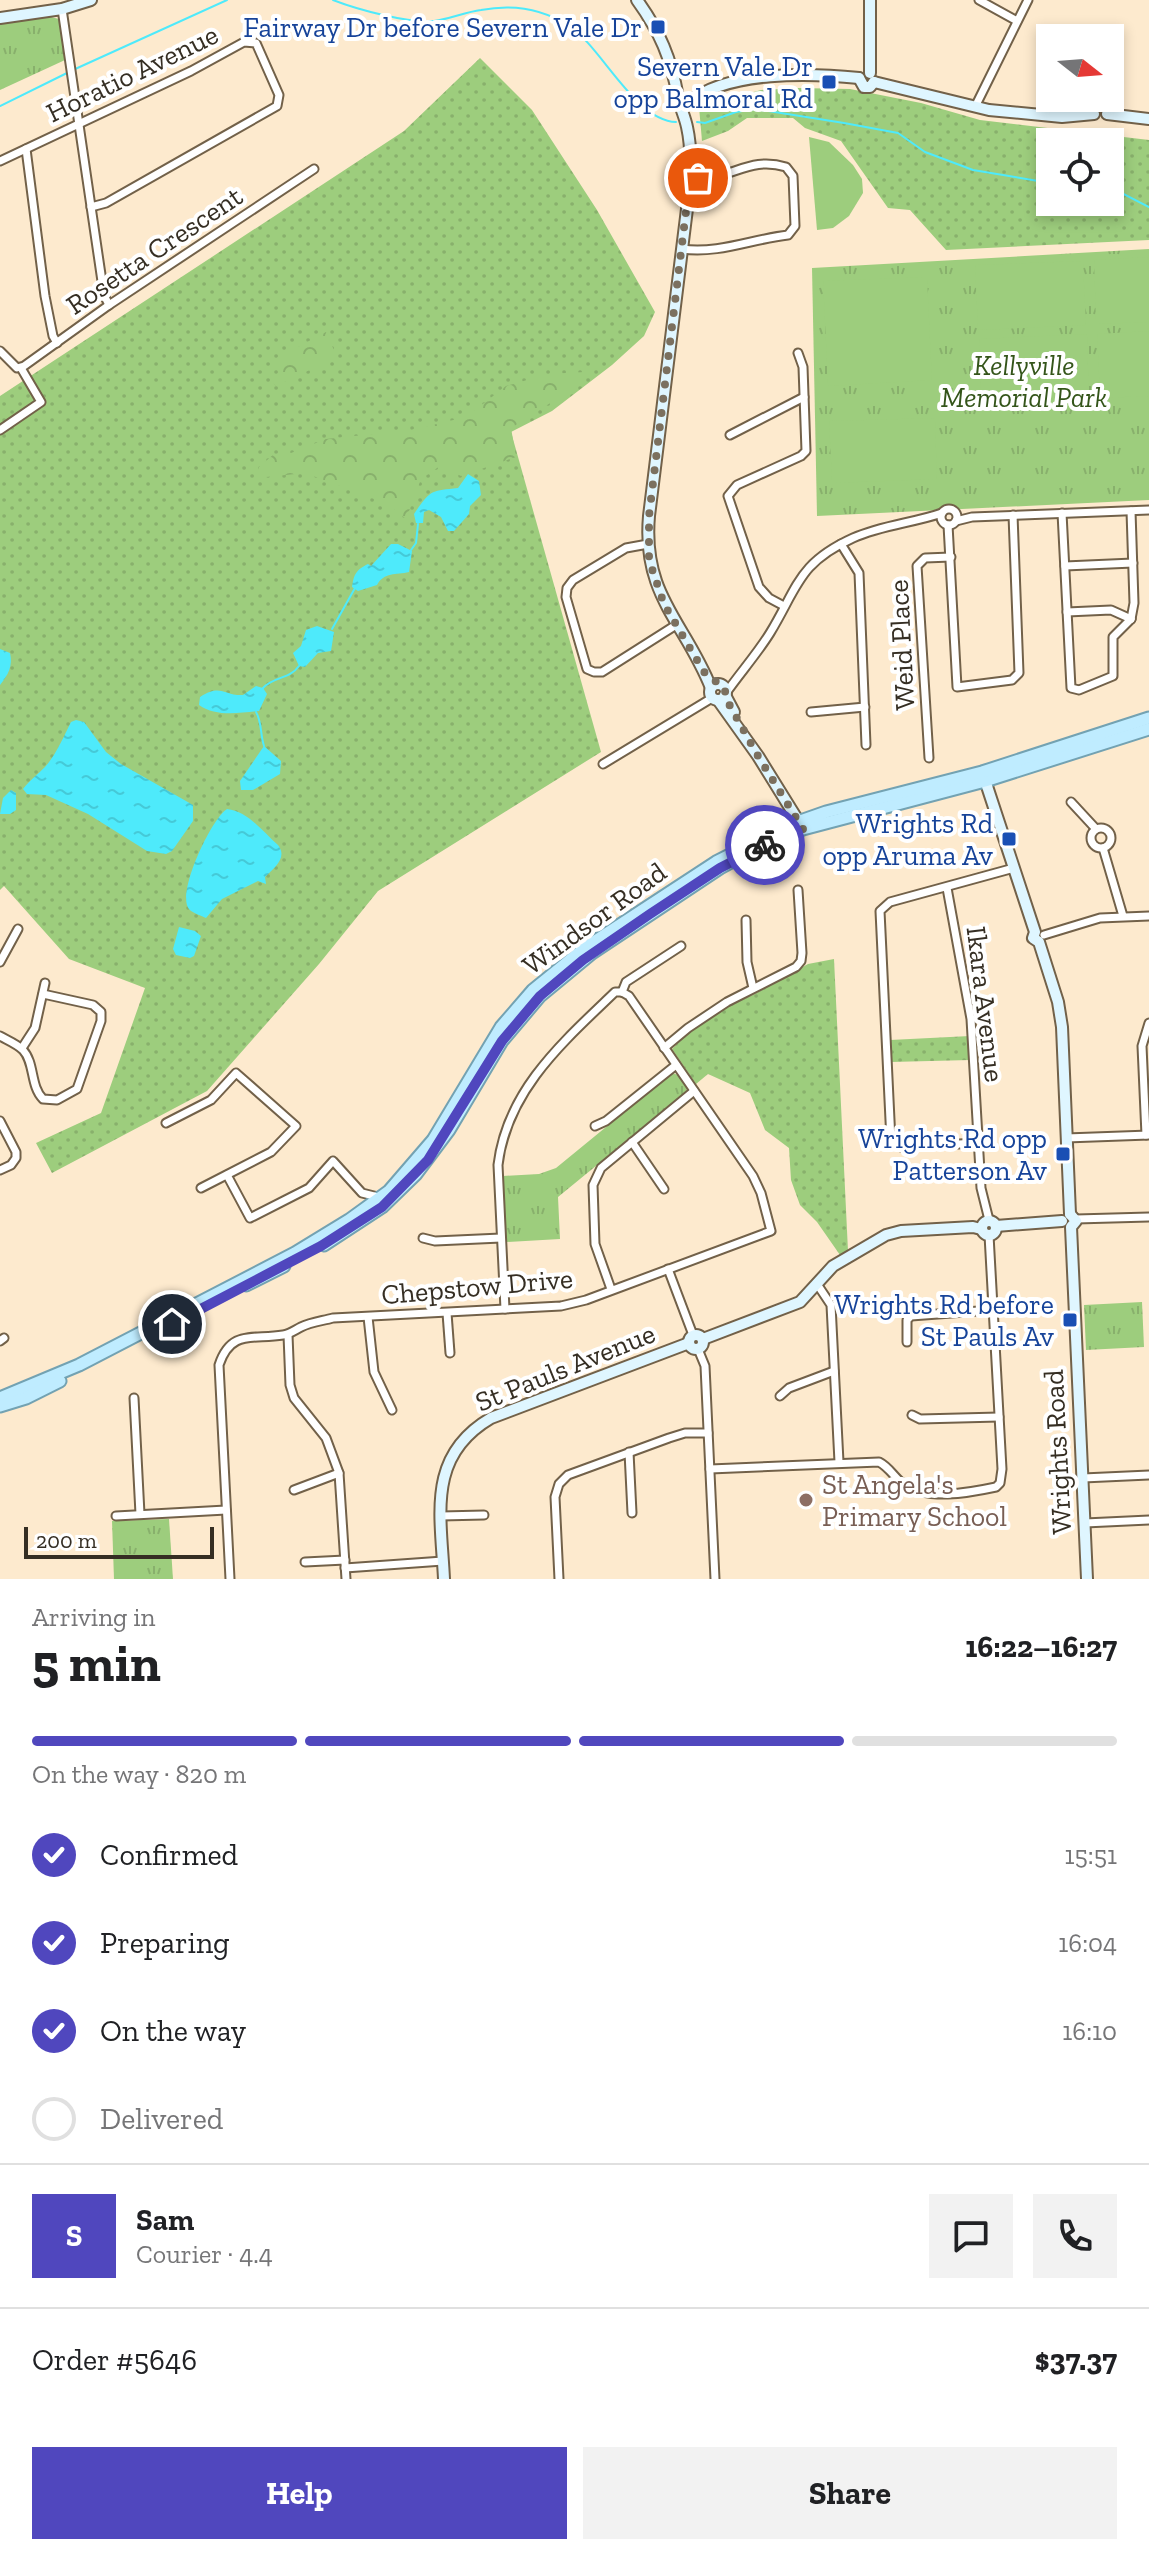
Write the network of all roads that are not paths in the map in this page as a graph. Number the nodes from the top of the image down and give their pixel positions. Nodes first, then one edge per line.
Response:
1 (91, 0) edge
2 (637, 0) edge
3 (870, 0) edge
4 (979, 0) edge
5 (1028, 0) edge
6 (62, 9) junction
7 (0, 18) edge
8 (1017, 21) junction
9 (868, 78) junction
10 (684, 98) junction
11 (975, 107) junction
12 (1149, 119) edge
13 (79, 124) junction
14 (26, 149) junction
15 (0, 161) edge
16 (314, 169) dead end
17 (690, 178) junction
18 (91, 207) junction
19 (682, 249) junction
20 (109, 305) junction
21 (57, 343) junction
22 (0, 351) edge
23 (798, 353) dead end
24 (20, 368) junction
25 (804, 397) junction
26 (0, 430) edge
27 (730, 435) dead end
28 (1149, 510) edge
29 (1131, 511) junction
30 (942, 513) junction
31 (1062, 513) junction
32 (1013, 515) junction
33 (924, 519) junction
34 (951, 522) junction
35 (648, 544) junction
36 (841, 544) junction
37 (951, 557) junction
38 (1133, 563) junction
39 (1065, 566) junction
40 (784, 606) junction
41 (1067, 612) junction
42 (1131, 619) junction
43 (676, 625) junction
44 (718, 692) junction
45 (865, 707) junction
46 (811, 712) dead end
47 (1149, 718) edge
48 (1149, 729) edge
49 (866, 745) dead end
50 (929, 758) dead end
51 (603, 764) dead end
52 (983, 777) junction
53 (1071, 802) dead end
54 (801, 825) junction
55 (1096, 829) junction
56 (1103, 848) junction
57 (1014, 868) junction
58 (947, 888) junction
59 (798, 890) dead end
60 (1123, 916) junction
61 (1149, 916) edge
62 (746, 920) dead end
63 (18, 929) dead end
64 (1039, 936) junction
65 (681, 946) dead end
66 (0, 962) edge
67 (45, 983) dead end
68 (753, 988) junction
69 (622, 992) junction
70 (43, 994) junction
71 (1149, 1023) edge
72 (0, 1036) edge
73 (22, 1048) junction
74 (664, 1048) junction
75 (676, 1065) junction
76 (694, 1091) junction
77 (0, 1121) edge
78 (166, 1123) dead end
79 (595, 1126) dead end
80 (1148, 1135) edge
81 (1066, 1138) junction
82 (4, 1139) edge
83 (632, 1142) junction
84 (978, 1143) junction
85 (0, 1170) edge
86 (227, 1175) junction
87 (201, 1188) dead end
88 (664, 1189) dead end
89 (362, 1193) junction
90 (381, 1197) junction
91 (1149, 1217) edge
92 (349, 1220) junction
93 (1070, 1220) junction
94 (989, 1228) junction
95 (423, 1238) dead end
96 (501, 1238) junction
97 (668, 1269) junction
98 (817, 1284) junction
99 (611, 1289) junction
100 (505, 1309) junction
101 (992, 1310) junction
102 (447, 1313) junction
103 (368, 1317) junction
104 (288, 1335) junction
105 (696, 1342) junction
106 (907, 1342) dead end
107 (450, 1353) dead end
108 (834, 1371) junction
109 (780, 1396) dead end
110 (0, 1398) edge
111 (134, 1398) dead end
112 (0, 1408) edge
113 (392, 1410) dead end
114 (912, 1415) dead end
115 (999, 1417) junction
116 (708, 1433) junction
117 (629, 1452) junction
118 (839, 1462) junction
119 (710, 1469) junction
120 (339, 1473) junction
121 (1149, 1475) edge
122 (1083, 1478) junction
123 (294, 1490) dead end
124 (226, 1510) junction
125 (632, 1513) dead end
126 (140, 1514) junction
127 (484, 1515) dead end
128 (116, 1516) dead end
129 (441, 1516) junction
130 (1149, 1520) edge
131 (1085, 1523) junction
132 (443, 1561) junction
133 (305, 1562) dead end
134 (345, 1564) junction
135 (230, 1579) edge
136 (346, 1579) edge
137 (444, 1579) edge
138 (559, 1579) edge
139 (715, 1579) edge
140 (1087, 1579) edge

1 - 6 street
2 - 10 street
3 - 9 street
4 - 8 street
5 - 8 street
6 - 7 street
6 - 13 street
8 - 11 street
9 - 10 street
9 - 11 street
10 - 17 street
11 - 12 street
13 - 14 street, Horatio Avenue
13 - 18 street
13 - 18 street, Horatio Avenue
14 - 15 street, Horatio Avenue
14 - 21 street
16 - 20 street, Rosetta Crescent
17 - 19 street
17 - 19 street
18 - 20 street
19 - 35 street
20 - 21 street, Rosetta Crescent
21 - 24 street, Rosetta Crescent
22 - 24 street
23 - 25 street
24 - 26 street
25 - 27 street
25 - 40 street
28 - 29 street
29 - 31 street
29 - 38 street
30 - 33 street
30 - 34 street
30 - 34 street
31 - 32 street
31 - 39 street
32 - 34 street
32 - 37 street
33 - 34 street
33 - 36 street
34 - 37 street
35 - 43 street
35 - 43 street
36 - 40 street
36 - 45 street
37 - 50 street, Weid Place
38 - 39 street
38 - 42 street
39 - 41 street
40 - 44 street
41 - 42 street
41 - 42 street
43 - 44 street
44 - 51 street
44 - 54 street
45 - 46 street
45 - 49 street
47 - 52 main road, Windsor Road
48 - 52 main road, Windsor Road
52 - 54 main road, Windsor Road
52 - 57 street, Wrights Road
53 - 55 street
54 - 90 main road, Windsor Road
54 - 112 main road, Windsor Road
55 - 56 street
55 - 56 street
56 - 60 street
57 - 58 street
57 - 64 street, Wrights Road
58 - 84 street, Ikara Avenue
58 - 84 street
59 - 68 street
60 - 61 street
60 - 64 street
62 - 68 street
63 - 66 street
64 - 81 street, Wrights Road
65 - 69 street
67 - 70 street
68 - 74 street
69 - 74 street, Chepstow Drive
69 - 96 street
70 - 73 street
70 - 73 street
71 - 80 street
72 - 73 street
74 - 75 street, Chepstow Drive
75 - 76 street, Chepstow Drive
75 - 79 street
76 - 83 street
76 - 97 street, Chepstow Drive
77 - 82 street
78 - 86 street
80 - 81 street
81 - 93 street, Wrights Road
82 - 85 street
83 - 88 street
83 - 99 street
84 - 94 street, Ikara Avenue
86 - 87 street
86 - 89 street
89 - 90 street
89 - 92 street
90 - 92 main road, Windsor Road
91 - 93 street
92 - 110 main road, Windsor Road
93 - 94 street, St Pauls Avenue
93 - 122 street, Wrights Road
94 - 98 street, St Pauls Avenue
94 - 101 street, Ikara Avenue
95 - 96 street
96 - 100 street
97 - 99 street, Chepstow Drive
97 - 105 street
98 - 105 street, St Pauls Avenue
98 - 108 street
99 - 100 street, Chepstow Drive
100 - 102 street, Chepstow Drive
101 - 106 street
101 - 115 street, Ikara Avenue
102 - 103 street, Chepstow Drive
102 - 107 street
103 - 104 street, Chepstow Drive
103 - 113 street
104 - 120 street
104 - 124 street, Chepstow Drive
105 - 116 street
105 - 129 street, St Pauls Avenue
108 - 109 street
108 - 118 street
111 - 126 street
114 - 115 street
115 - 118 street, Ikara Avenue
116 - 117 street
116 - 119 street
117 - 125 street
117 - 138 street
118 - 119 street
119 - 139 street
120 - 123 street
120 - 134 street
121 - 122 street
122 - 131 street, Wrights Road
124 - 126 street
124 - 135 street, Chepstow Drive
126 - 128 street
127 - 129 street
129 - 132 street, St Pauls Avenue
130 - 131 street
131 - 140 street, Wrights Road
132 - 134 street
132 - 137 street, St Pauls Avenue
133 - 134 street
134 - 136 street

